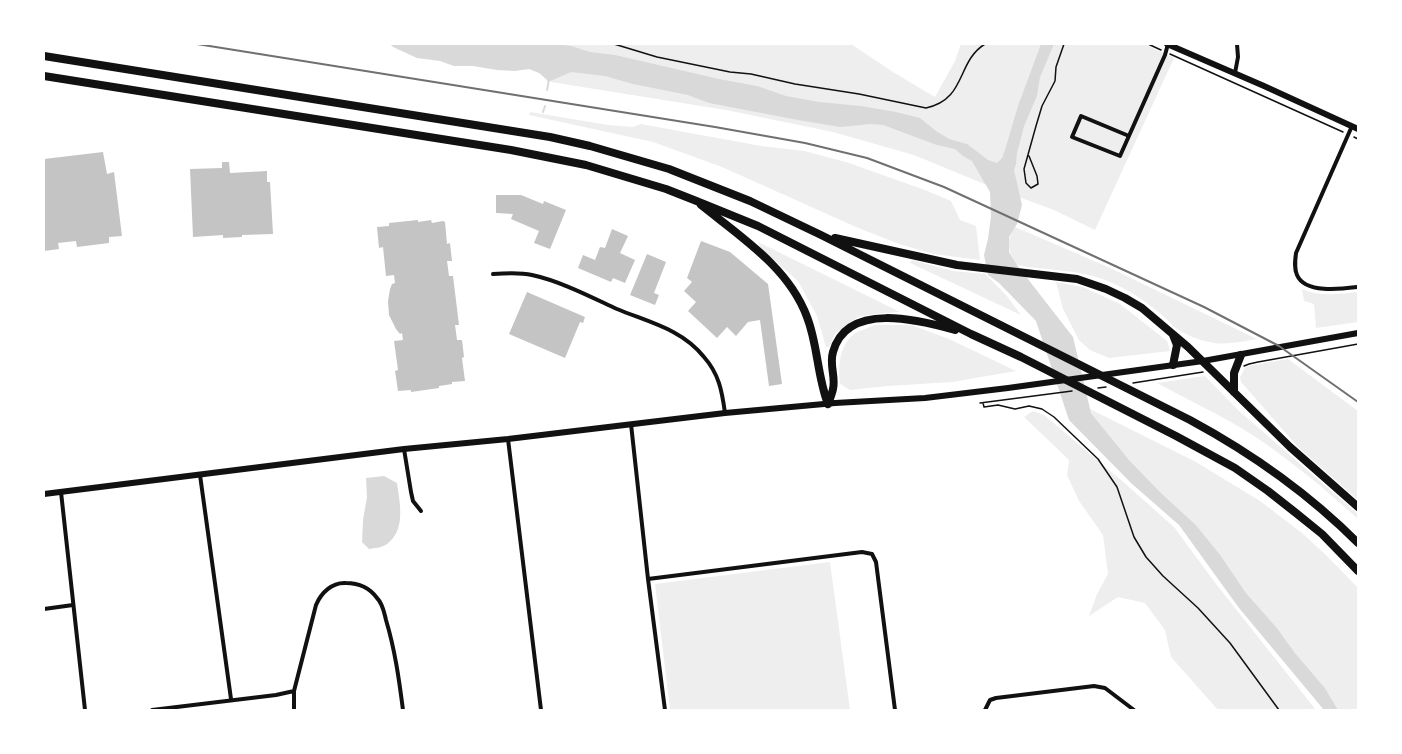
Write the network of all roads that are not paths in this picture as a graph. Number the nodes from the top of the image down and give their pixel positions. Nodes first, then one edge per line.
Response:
1 (1168, 44) edge
2 (1237, 44) edge
3 (44, 56) edge
4 (1235, 73) junction
5 (44, 76) edge
6 (1355, 128) edge
7 (1129, 136) junction
8 (694, 200) junction
9 (822, 235) junction
10 (493, 274) dead end
11 (1358, 287) edge
12 (1358, 333) edge
13 (971, 334) junction
14 (1173, 334) junction
15 (1243, 354) junction
16 (1203, 361) junction
17 (1171, 366) junction
18 (1234, 392) junction
19 (828, 404) junction
20 (725, 413) junction
21 (631, 424) junction
22 (508, 439) junction
23 (404, 450) junction
24 (200, 475) junction
25 (61, 492) junction
26 (44, 494) edge
27 (1358, 507) edge
28 (421, 511) dead end
29 (1358, 543) edge
30 (1358, 570) edge
31 (648, 579) junction
32 (73, 605) junction
33 (44, 609) edge
34 (294, 691) junction
35 (231, 699) junction
36 (85, 710) edge
37 (152, 710) edge
38 (294, 710) edge
39 (403, 710) edge
40 (541, 710) edge
41 (665, 710) edge
42 (895, 710) edge
43 (984, 710) edge
44 (1134, 710) edge

1 - 4 main road
1 - 7 street
2 - 4 street
3 - 9 highway
4 - 6 main road
5 - 8 highway
6 - 11 street
7 - 7 street
8 - 13 highway
8 - 19 highway
9 - 14 highway
9 - 29 highway
10 - 20 street
12 - 15 main road
13 - 19 highway
13 - 30 highway
14 - 16 highway
14 - 17 highway
15 - 16 main road
15 - 18 highway
16 - 17 main road
16 - 18 highway
17 - 19 main road
18 - 27 highway
19 - 20 main road
20 - 21 main road
21 - 22 main road
21 - 31 street
22 - 23 main road
22 - 40 street
23 - 24 main road
23 - 28 street
24 - 25 main road
24 - 35 street
25 - 26 main road
25 - 32 street
31 - 41 street
31 - 42 street
32 - 33 street
32 - 36 street
34 - 35 street
34 - 38 street
34 - 39 street
35 - 37 street
43 - 44 street

